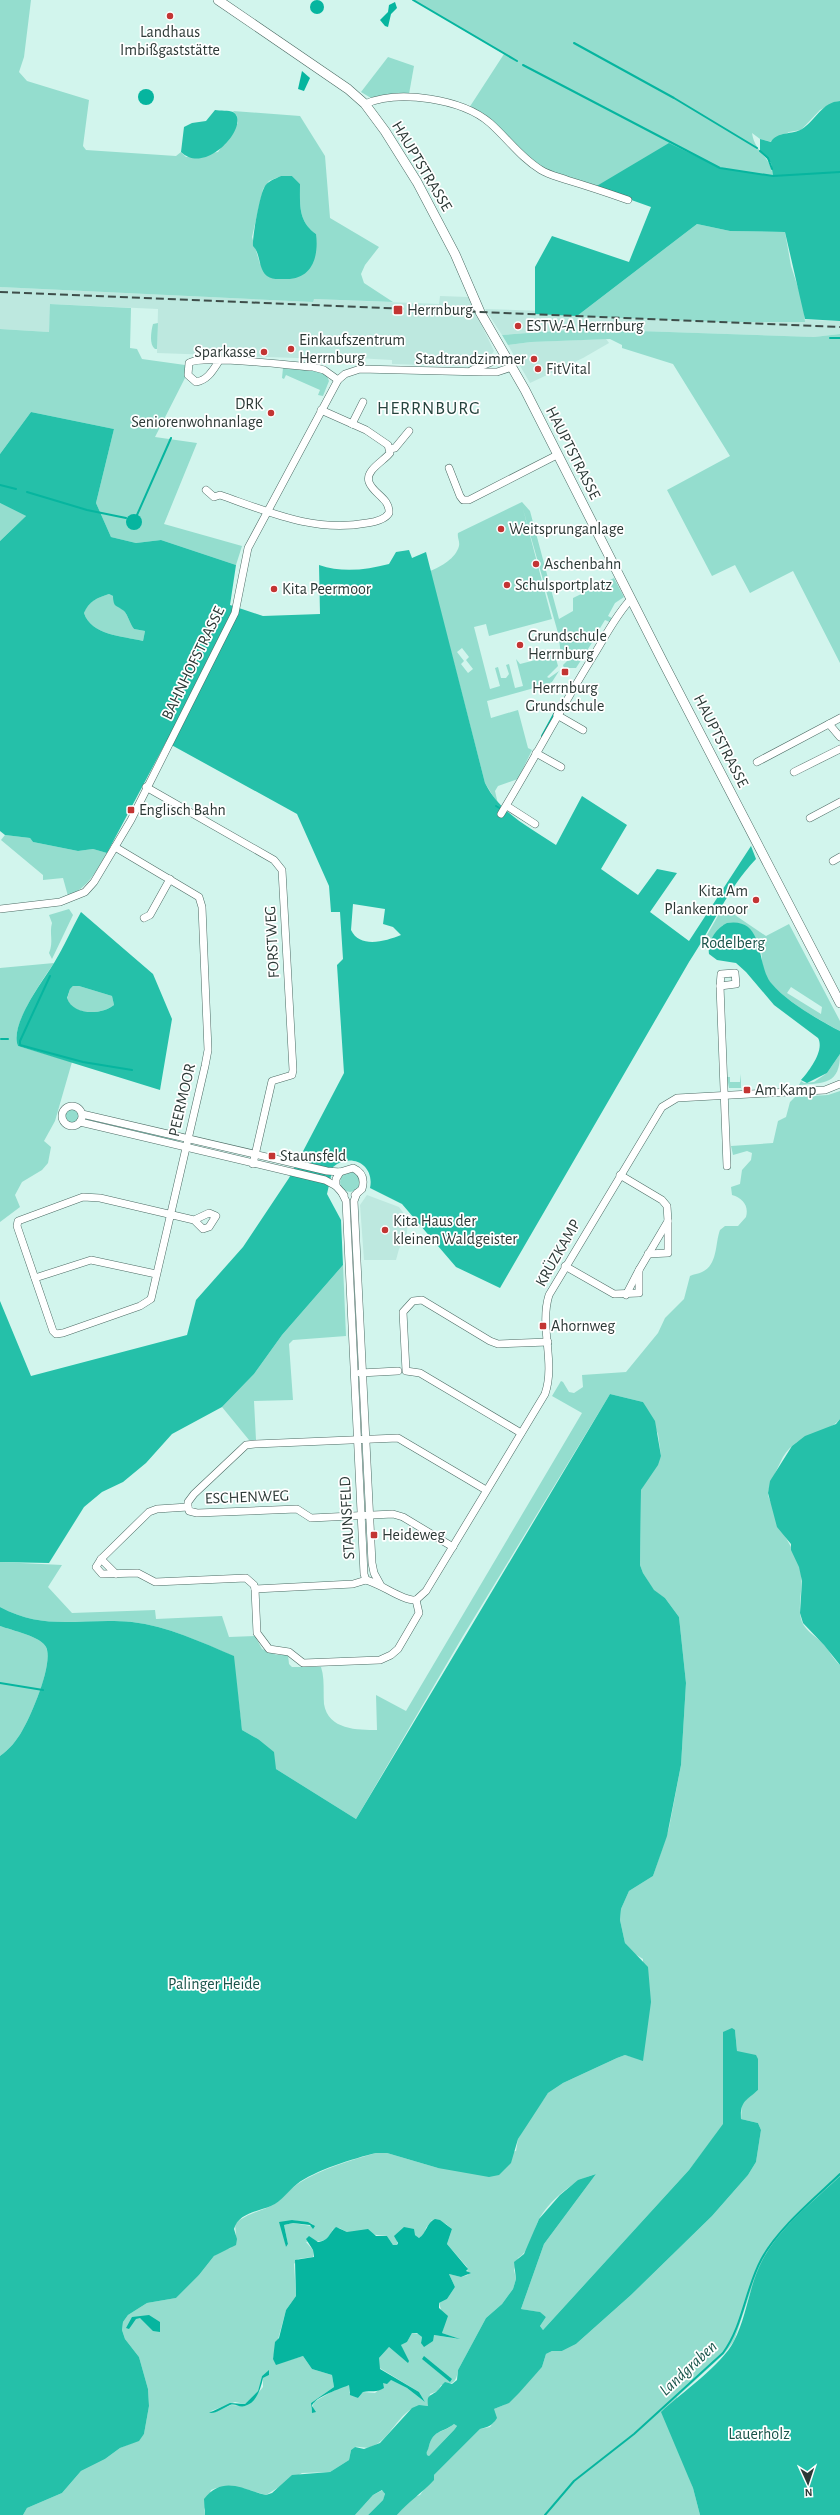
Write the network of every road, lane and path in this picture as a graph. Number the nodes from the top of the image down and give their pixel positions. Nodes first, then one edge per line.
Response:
1 (218, 0) edge
2 (365, 104) junction
3 (628, 200) dead end
4 (506, 356) junction
5 (219, 361) junction
6 (512, 367) junction
7 (470, 371) junction
8 (338, 380) junction
9 (363, 402) dead end
10 (321, 410) junction
11 (352, 424) junction
12 (408, 430) dead end
13 (390, 449) junction
14 (557, 455) junction
15 (450, 468) dead end
16 (206, 490) dead end
17 (267, 511) junction
18 (630, 599) junction
19 (557, 715) junction
20 (840, 718) edge
21 (830, 724) junction
22 (583, 730) dead end
23 (840, 737) edge
24 (840, 750) edge
25 (536, 753) junction
26 (757, 762) dead end
27 (561, 767) dead end
28 (794, 772) dead end
29 (146, 787) junction
30 (840, 802) edge
31 (507, 806) junction
32 (501, 814) dead end
33 (810, 818) dead end
34 (535, 824) dead end
35 (115, 847) junction
36 (840, 857) edge
37 (833, 861) dead end
38 (170, 879) junction
39 (0, 909) edge
40 (144, 918) dead end
41 (720, 986) dead end
42 (840, 1003) edge
43 (840, 1084) edge
44 (725, 1095) junction
45 (82, 1114) junction
46 (80, 1122) junction
47 (188, 1139) junction
48 (186, 1148) junction
49 (255, 1155) junction
50 (253, 1164) junction
51 (727, 1166) dead end
52 (340, 1172) junction
53 (620, 1175) junction
54 (336, 1186) junction
55 (342, 1193) junction
56 (357, 1193) junction
57 (170, 1215) junction
58 (194, 1220) dead end
59 (668, 1221) junction
60 (648, 1254) junction
61 (565, 1266) junction
62 (639, 1270) junction
63 (156, 1274) junction
64 (35, 1278) junction
65 (626, 1295) junction
66 (548, 1342) junction
67 (402, 1371) junction
68 (355, 1373) junction
69 (363, 1373) junction
70 (521, 1433) junction
71 (358, 1440) junction
72 (366, 1440) junction
73 (486, 1490) junction
74 (188, 1507) junction
75 (370, 1515) junction
76 (361, 1516) junction
77 (453, 1547) junction
78 (101, 1559) junction
79 (116, 1574) junction
80 (366, 1580) junction
81 (380, 1584) junction
82 (255, 1589) junction
83 (416, 1600) junction

1 - 2 main road, HAUPTSTRASSE
2 - 3 street
2 - 4 main road, HAUPTSTRASSE
4 - 6 main road, HAUPTSTRASSE
4 - 7 street
5 - 5 street
5 - 8 street
6 - 7 street
6 - 14 main road, HAUPTSTRASSE
7 - 8 street
8 - 10 street, BAHNHOFSTRASSE
9 - 11 street
10 - 11 street
10 - 17 street, BAHNHOFSTRASSE
11 - 13 street
12 - 13 street
13 - 17 street
14 - 15 street
14 - 18 main road, HAUPTSTRASSE
16 - 17 street
17 - 29 street, BAHNHOFSTRASSE
18 - 19 street
18 - 42 main road, HAUPTSTRASSE
19 - 22 street
19 - 25 street
20 - 21 street
21 - 23 street
21 - 26 street
24 - 28 street
25 - 27 street
25 - 31 street
29 - 35 street, BAHNHOFSTRASSE
29 - 49 street, FORSTWEG
30 - 33 street
31 - 32 street
31 - 34 street
35 - 38 street, PEERMOOR
35 - 39 street, BAHNHOFSTRASSE
36 - 37 street
38 - 40 street
38 - 47 street, PEERMOOR
41 - 44 street
43 - 44 street, KRÜZKAMP
44 - 51 street
44 - 53 street, KRÜZKAMP
45 - 46 street
45 - 46 street
45 - 47 street
46 - 48 street
47 - 48 street, PEERMOOR
47 - 49 street
48 - 50 street
48 - 57 street, PEERMOOR
49 - 50 street
49 - 52 street
50 - 54 street
52 - 54 street
52 - 56 street
53 - 59 street
53 - 61 street, KRÜZKAMP
54 - 55 street
55 - 56 street
55 - 68 street, STAUNSFELD
56 - 69 street, STAUNSFELD
57 - 58 street
57 - 63 street, PEERMOOR
57 - 64 street
59 - 60 street
59 - 60 street
60 - 62 street
61 - 65 street
61 - 66 street, KRÜZKAMP
62 - 65 street
62 - 65 street
63 - 64 street
63 - 64 street, PEERMOOR
66 - 67 street
66 - 70 street, KRÜZKAMP
67 - 69 street
67 - 70 street
68 - 69 street
68 - 71 street, STAUNSFELD
69 - 72 street, STAUNSFELD
70 - 73 street, KRÜZKAMP
71 - 72 street
71 - 74 street
71 - 76 street, STAUNSFELD
72 - 73 street
72 - 75 street, STAUNSFELD
73 - 77 street, KRÜZKAMP
74 - 76 street, ESCHENWEG
74 - 78 street, ESCHENWEG
75 - 76 street, ESCHENWEG
75 - 77 street, ESCHENWEG
75 - 81 street, STAUNSFELD
76 - 80 street, STAUNSFELD
77 - 83 street, KRÜZKAMP
78 - 79 street
78 - 79 street
79 - 82 street
80 - 81 street, STAUNSFELD
80 - 82 street
81 - 83 street, STAUNSFELD
82 - 83 street

